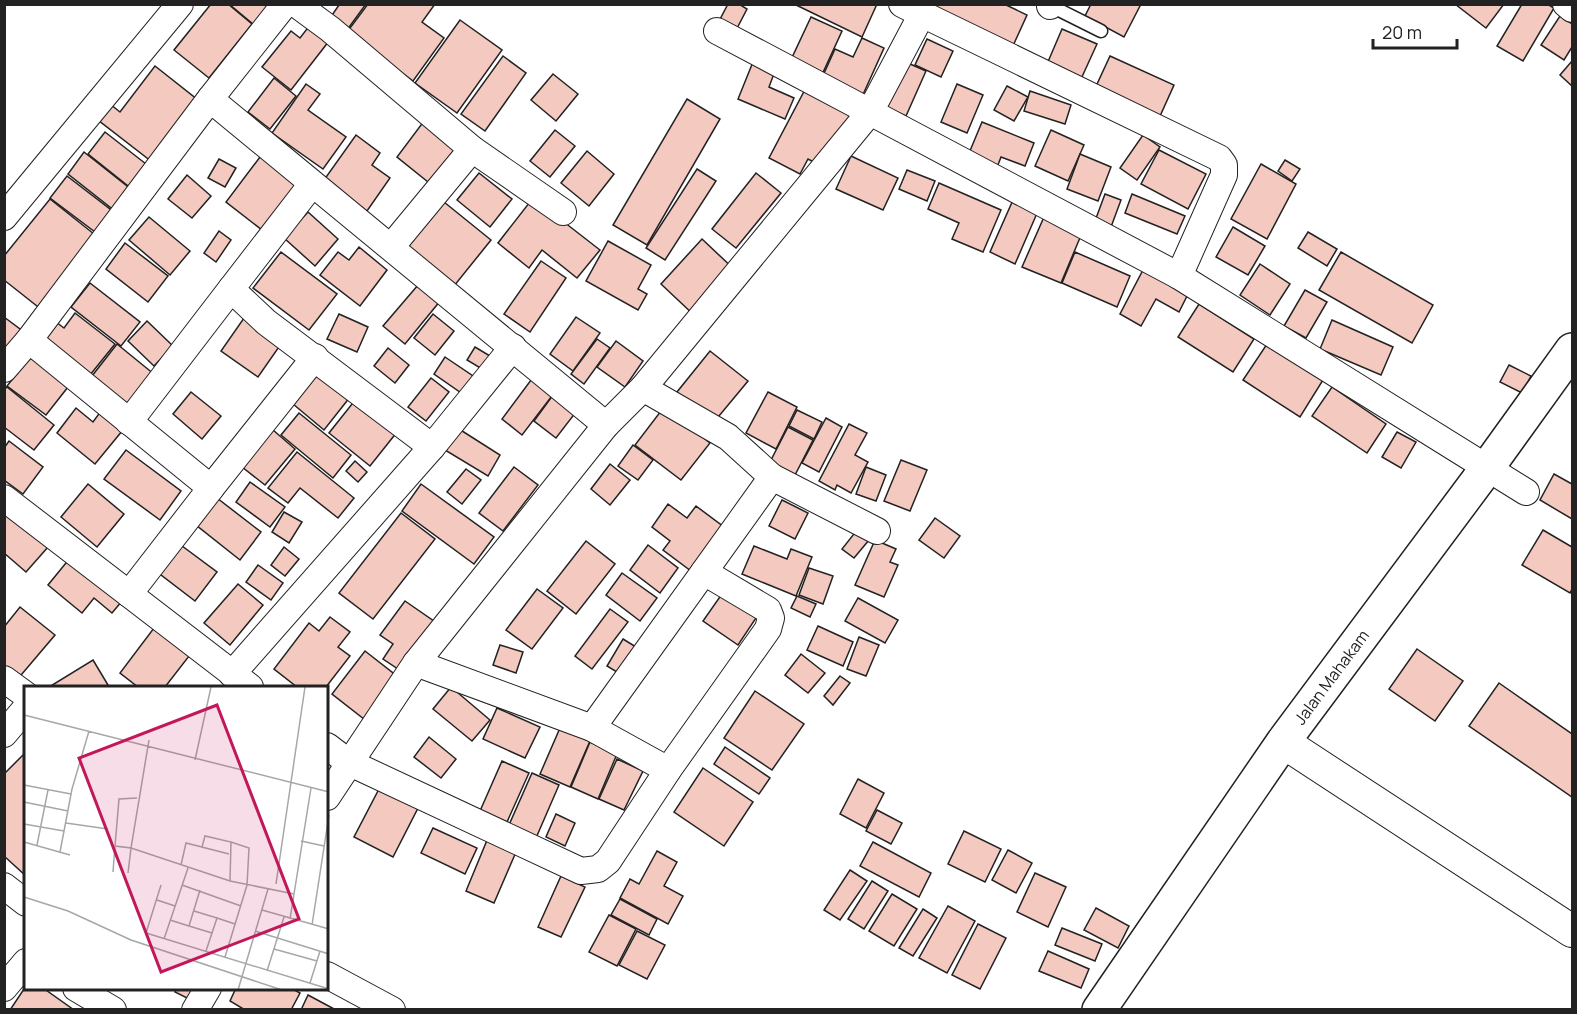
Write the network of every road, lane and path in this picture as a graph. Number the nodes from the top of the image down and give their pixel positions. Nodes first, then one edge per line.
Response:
1 (180, 4) edge
2 (285, 4) edge
3 (297, 4) edge
4 (1566, 4) edge
5 (1050, 5) edge
6 (912, 9) edge
7 (1572, 9) edge
8 (717, 31) dead end
9 (1101, 31) dead end
10 (210, 99) junction
11 (870, 112) junction
12 (472, 148) junction
13 (312, 184) junction
14 (563, 212) dead end
15 (4, 217) edge
16 (391, 247) junction
17 (1179, 276) junction
18 (231, 289) junction
19 (28, 340) junction
20 (513, 347) junction
21 (1572, 350) edge
22 (315, 357) junction
23 (4, 369) edge
24 (643, 388) junction
25 (129, 422) junction
26 (606, 425) junction
27 (432, 447) junction
28 (1487, 468) junction
29 (772, 477) junction
30 (211, 488) junction
31 (1526, 492) dead end
32 (4, 498) edge
33 (877, 531) dead end
34 (704, 572) junction
35 (129, 594) junction
36 (416, 663) junction
37 (4, 679) edge
38 (241, 680) edge
39 (24, 694) edge
40 (24, 710) edge
41 (592, 728) junction
42 (4, 734) edge
43 (1283, 742) junction
44 (328, 747) edge
45 (348, 762) junction
46 (668, 770) junction
47 (328, 795) edge
48 (4, 886) edge
49 (24, 901) edge
50 (1572, 931) edge
51 (24, 964) edge
52 (328, 976) edge
53 (4, 988) edge
54 (79, 990) edge
55 (207, 990) edge
56 (113, 1010) edge
57 (195, 1010) edge
58 (392, 1010) edge
59 (1099, 1010) edge

1 - 15 street
2 - 10 street
3 - 12 street
4 - 7 street
5 - 9 lane
6 - 11 street
6 - 17 street
8 - 11 street
10 - 13 street
10 - 19 street
11 - 17 street
11 - 24 street
12 - 14 street
12 - 16 street
13 - 16 street
13 - 18 street
16 - 20 street
17 - 28 street
18 - 22 street
18 - 25 street
19 - 23 street
19 - 25 street
20 - 26 street
20 - 27 street
21 - 28 main road, Jalan Mahakam
22 - 27 street
22 - 30 street
24 - 26 street
24 - 29 street
25 - 30 street
26 - 36 street
27 - 38 street
28 - 31 street
28 - 43 main road, Jalan Mahakam
29 - 33 street
29 - 34 street
30 - 35 street
32 - 35 street
34 - 41 street
34 - 46 street
35 - 38 street
36 - 41 street
36 - 45 street
37 - 39 street
40 - 42 street
41 - 46 street
43 - 50 street
43 - 59 main road, Jalan Mahakam
44 - 45 street
45 - 46 street
45 - 47 street
48 - 49 street
51 - 53 street
52 - 58 street
54 - 56 street
55 - 57 street

